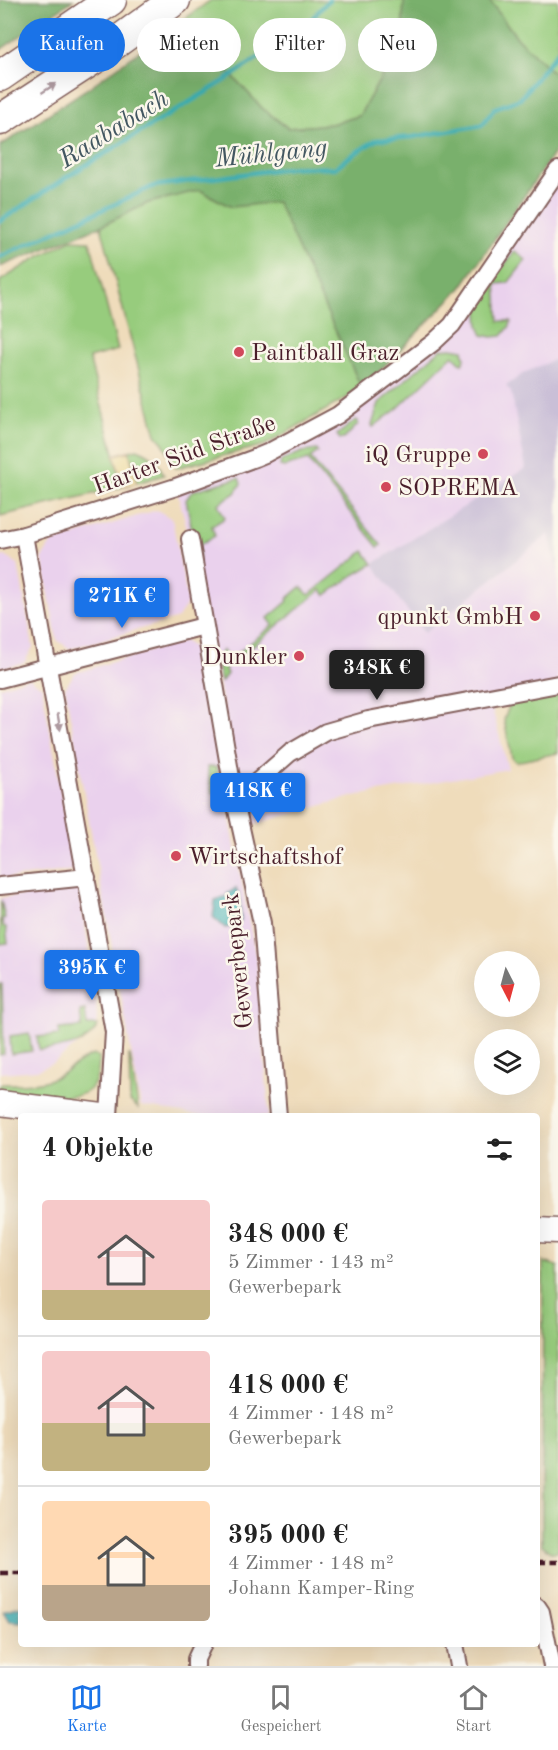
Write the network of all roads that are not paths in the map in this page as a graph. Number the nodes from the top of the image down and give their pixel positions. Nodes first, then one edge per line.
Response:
1 (111, 0) edge
2 (175, 0) edge
3 (0, 76) edge
4 (0, 120) edge
5 (558, 170) edge
6 (24, 535) junction
7 (190, 539) dead end
8 (0, 540) edge
9 (204, 626) junction
10 (48, 665) junction
11 (0, 679) edge
12 (558, 684) edge
13 (235, 801) junction
14 (87, 877) junction
15 (0, 886) edge
16 (0, 1103) edge
17 (78, 1113) edge
18 (109, 1113) edge
19 (278, 1113) edge
20 (540, 1230) edge
21 (558, 1231) edge
22 (540, 1610) edge
23 (202, 1647) edge
24 (456, 1647) edge
25 (196, 1666) edge
26 (459, 1666) edge
27 (552, 1666) edge

1 - 3 highway
4 -> 2 highway
5 - 6 street, Harter Süd Straße
6 - 8 street, Harter Süd Straße
6 - 10 street
7 - 9 street, Gewerbepark
9 - 10 street
9 - 13 street, Gewerbepark
10 - 11 street
10 -> 14 street
12 - 13 street
13 - 19 street, Gewerbepark
14 - 15 street
14 - 18 street
16 - 17 main road
20 - 21 main road
22 - 27 street
23 - 25 street
24 - 26 street

